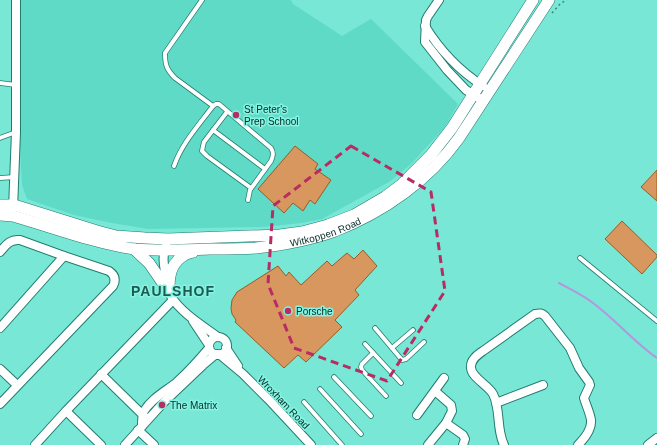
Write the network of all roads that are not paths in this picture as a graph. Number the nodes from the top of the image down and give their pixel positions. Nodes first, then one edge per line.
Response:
1 (16, 0) edge
2 (202, 0) edge
3 (439, 0) edge
4 (533, 0) edge
5 (549, 0) edge
6 (425, 25) junction
7 (444, 51) junction
8 (436, 56) junction
9 (0, 83) edge
10 (480, 84) junction
11 (16, 85) junction
12 (490, 90) junction
13 (473, 94) junction
14 (484, 101) junction
15 (214, 106) junction
16 (227, 112) junction
17 (213, 130) junction
18 (16, 132) junction
19 (0, 138) edge
20 (434, 160) junction
21 (174, 166) dead end
22 (265, 169) junction
23 (421, 174) junction
24 (0, 178) edge
25 (15, 178) junction
26 (251, 188) junction
27 (248, 200) dead end
28 (0, 204) edge
29 (13, 210) junction
30 (0, 215) edge
31 (168, 239) junction
32 (134, 249) junction
33 (207, 249) junction
34 (164, 251) junction
35 (0, 252) edge
36 (64, 256) junction
37 (580, 258) dead end
38 (171, 296) junction
39 (189, 315) junction
40 (657, 321) edge
41 (0, 328) edge
42 (375, 328) dead end
43 (413, 330) dead end
44 (218, 337) junction
45 (424, 342) dead end
46 (365, 344) dead end
47 (209, 347) junction
48 (226, 348) junction
49 (392, 348) junction
50 (373, 353) junction
51 (218, 354) junction
52 (0, 369) edge
53 (101, 374) junction
54 (243, 374) junction
55 (334, 377) dead end
56 (444, 378) dead end
57 (401, 383) dead end
58 (543, 385) dead end
59 (17, 386) junction
60 (320, 389) dead end
61 (435, 390) junction
62 (386, 396) dead end
63 (304, 402) dead end
64 (496, 403) junction
65 (0, 404) edge
66 (66, 411) junction
67 (417, 415) dead end
68 (371, 416) dead end
69 (143, 423) junction
70 (446, 423) junction
71 (361, 434) dead end
72 (657, 438) edge
73 (35, 445) edge
74 (101, 445) edge
75 (125, 445) edge
76 (154, 445) edge
77 (311, 445) edge
78 (342, 445) edge
79 (428, 445) edge
80 (463, 445) edge
81 (504, 445) edge
82 (578, 445) edge
83 (648, 445) edge

1 - 11 street
2 - 15 lane
3 - 6 street
4 - 10 main road, Witkoppen Road
5 - 12 main road, Witkoppen Road
6 - 7 street
6 - 8 street
7 - 8 street
7 - 10 street
8 - 13 street
9 - 11 lane
10 - 12 street
10 - 13 main road, Witkoppen Road
11 - 18 street
12 - 14 main road, Witkoppen Road
13 - 14 street
13 - 20 main road, Witkoppen Road
14 - 20 main road, Witkoppen Road
15 - 16 lane
15 - 21 lane
16 - 17 lane
16 - 22 lane
17 - 22 lane
17 - 26 lane
18 - 19 lane
18 - 25 street
20 - 23 main road, Witkoppen Road
22 - 26 lane
23 - 31 main road, Witkoppen Road
23 - 33 main road, Witkoppen Road
24 - 25 lane
25 - 29 street
26 - 27 lane
28 - 29 main road, Witkoppen Road
29 - 30 main road, Witkoppen Road
29 - 31 main road, Witkoppen Road
29 - 32 main road, Witkoppen Road
31 - 34 street
32 - 34 main road, Witkoppen Road
32 - 38 main road
33 - 34 main road, Witkoppen Road
33 - 38 main road
34 - 38 street
35 - 36 street
36 - 41 street
36 - 59 street
37 - 40 lane
38 - 39 street
38 - 53 street
39 - 44 street
39 - 47 street
42 - 49 lane
43 - 49 lane
44 - 47 street
44 - 48 street
45 - 49 lane
46 - 50 lane
47 - 51 street
47 - 69 street
48 - 51 street
48 - 54 street, Wroxham Road
50 - 57 lane
50 - 62 lane
51 - 54 street, Wroxham Road
51 - 69 street
52 - 59 street
53 - 66 street
53 - 69 street
54 - 77 street, Wroxham Road
55 - 68 lane
56 - 61 street
58 - 64 street
59 - 65 street
60 - 71 lane
61 - 67 street
61 - 70 street
63 - 78 lane
64 - 81 street
64 - 82 street
66 - 73 street
66 - 74 street
69 - 75 street
69 - 76 street
70 - 79 street
70 - 80 street
72 - 83 street

